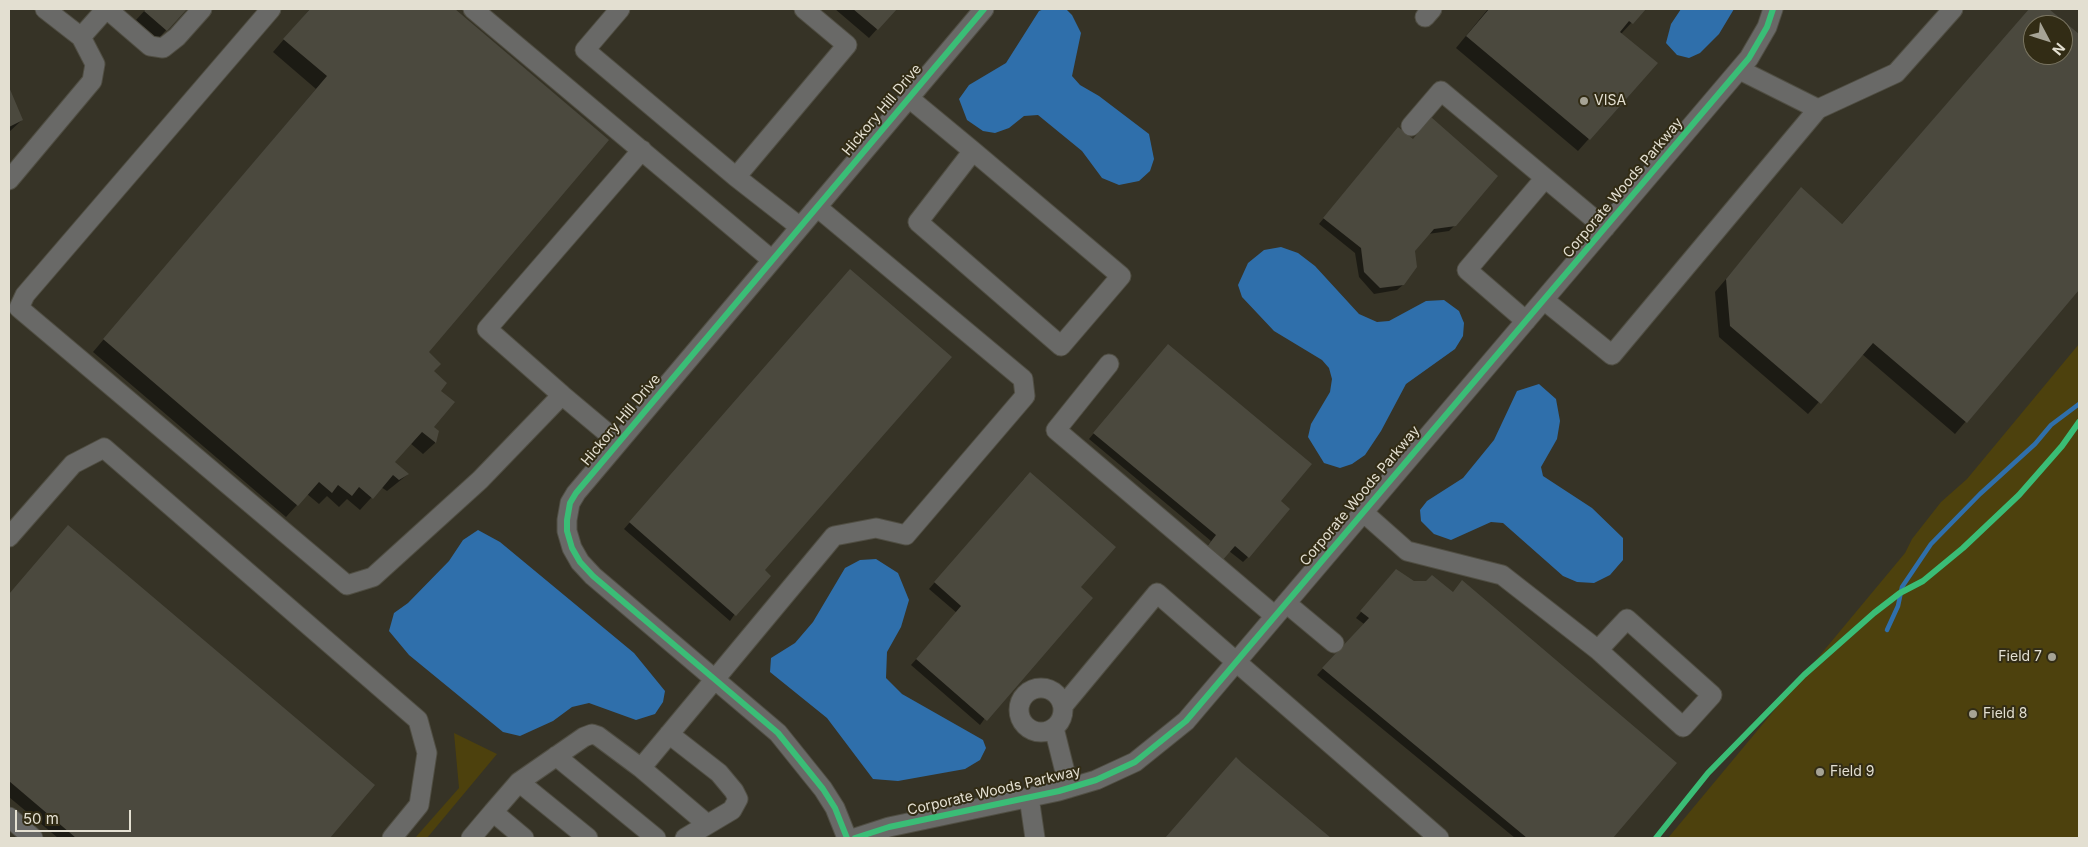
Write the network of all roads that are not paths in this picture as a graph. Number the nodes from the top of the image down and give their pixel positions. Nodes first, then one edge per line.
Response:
1 (45, 9) edge
2 (106, 9) edge
3 (202, 9) edge
4 (271, 9) edge
5 (473, 9) edge
6 (620, 9) edge
7 (804, 9) edge
8 (984, 9) edge
9 (1772, 9) edge
10 (1953, 9) edge
11 (81, 38) junction
12 (1740, 70) junction
13 (909, 98) junction
14 (1818, 109) junction
15 (1411, 126) dead end
16 (642, 150) junction
17 (973, 151) junction
18 (736, 177) junction
19 (1545, 178) junction
20 (9, 180) edge
21 (817, 207) junction
22 (800, 227) junction
23 (1605, 228) junction
24 (772, 260) junction
25 (1544, 300) junction
26 (1526, 321) junction
27 (1109, 364) dead end
28 (562, 395) junction
29 (618, 442) junction
30 (1363, 512) junction
31 (9, 537) edge
32 (1280, 610) junction
33 (1334, 643) dead end
34 (1598, 650) junction
35 (1237, 661) junction
36 (714, 679) junction
37 (1062, 706) junction
38 (1054, 728) junction
39 (669, 734) junction
40 (556, 756) junction
41 (641, 768) junction
42 (519, 782) junction
43 (1070, 788) junction
44 (1029, 797) junction
45 (493, 812) junction
46 (9, 817) edge
47 (707, 824) junction
48 (33, 838) edge
49 (392, 838) edge
50 (471, 838) edge
51 (524, 838) edge
52 (588, 838) edge
53 (656, 838) edge
54 (685, 838) edge
55 (847, 838) edge
56 (855, 838) edge
57 (1035, 838) edge
58 (1439, 838) edge

1 - 11 street
2 - 3 street
2 - 11 street
4 - 28 street
5 - 16 street
6 - 18 street
7 - 18 street
8 - 13 street, Hickory Hill Drive
9 - 12 street, Corporate Woods Parkway
10 - 14 street
11 - 20 street
12 - 14 street
12 - 23 street, Corporate Woods Parkway
13 - 17 street
13 - 21 street, Hickory Hill Drive
14 - 25 street
15 - 19 street
16 - 24 street
16 - 28 street
17 - 17 street
18 - 22 street
19 - 23 street
19 - 26 street
21 - 22 street, Hickory Hill Drive
21 - 36 street
22 - 24 street, Hickory Hill Drive
23 - 25 street, Corporate Woods Parkway
24 - 29 street, Hickory Hill Drive
25 - 26 street, Corporate Woods Parkway
26 - 30 street, Corporate Woods Parkway
27 - 32 street
28 - 29 street
29 - 36 street, Hickory Hill Drive
30 - 32 street, Corporate Woods Parkway
30 - 34 street
31 - 49 street
32 - 33 street
32 - 35 street, Corporate Woods Parkway
34 - 34 street
35 - 37 street
35 - 43 street, Corporate Woods Parkway
35 - 58 street
36 - 39 street
36 - 55 street, Hickory Hill Drive
37 - 38 street
37 - 38 street
38 - 43 street
39 - 41 street
39 - 47 street
40 - 41 street
40 - 42 street
40 - 53 street
41 - 47 street
42 - 45 street
42 - 52 street
43 - 44 street, Corporate Woods Parkway
44 - 56 street, Corporate Woods Parkway
44 - 57 street
45 - 50 street
45 - 51 street
46 - 48 street
47 - 54 street

